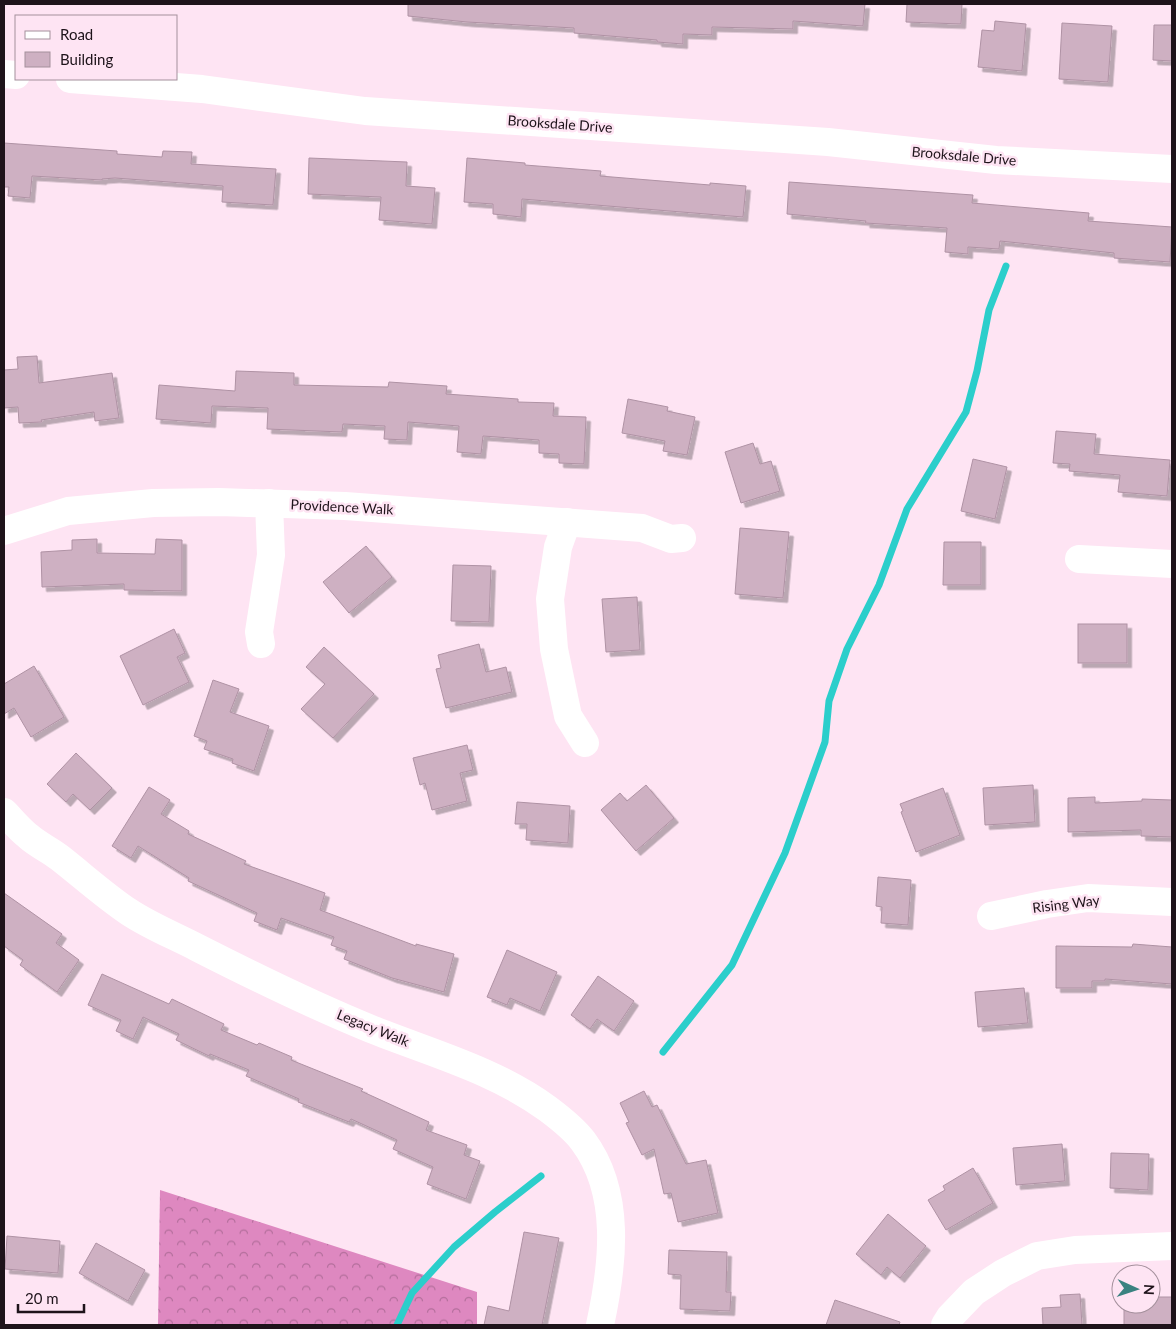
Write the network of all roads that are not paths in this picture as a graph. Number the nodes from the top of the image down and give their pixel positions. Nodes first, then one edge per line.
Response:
1 (83, 80) edge
2 (1172, 169) edge
3 (269, 503) junction
4 (568, 522) junction
5 (4, 531) edge
6 (682, 538) dead end
7 (1079, 558) dead end
8 (1172, 564) edge
9 (261, 644) dead end
10 (585, 743) dead end
11 (4, 812) edge
12 (1172, 902) edge
13 (991, 916) dead end
14 (1172, 1246) edge
15 (600, 1325) edge
16 (945, 1325) edge

1 - 2 street, Brooksdale Drive
3 - 4 street, Providence Walk
3 - 5 street, Providence Walk
3 - 9 street
4 - 6 street, Providence Walk
4 - 10 street
7 - 8 street
11 - 15 street, Legacy Walk
12 - 13 street, Rising Way
14 - 16 street

